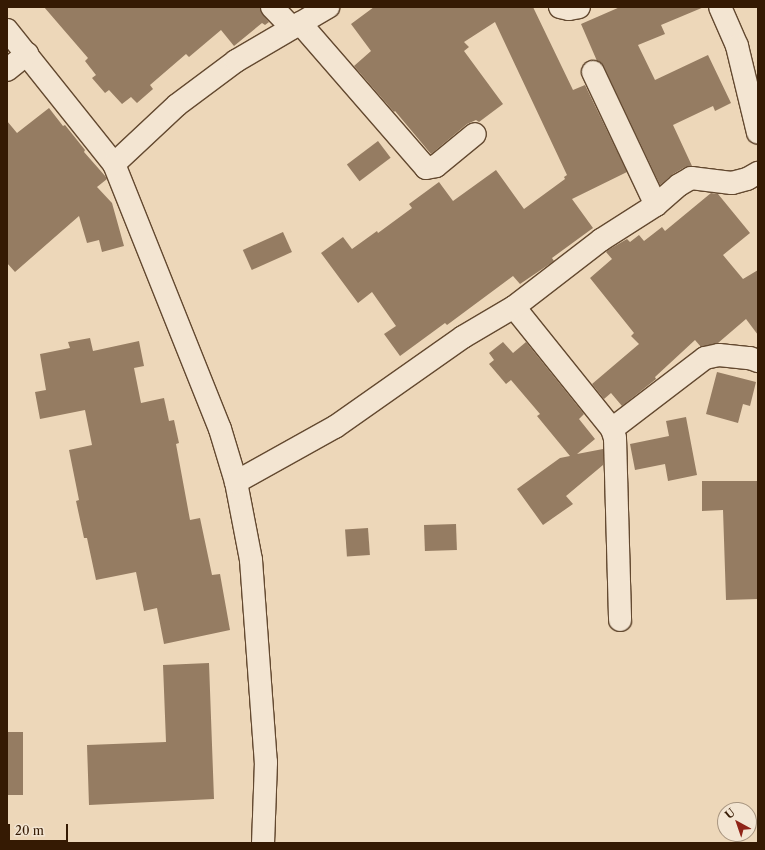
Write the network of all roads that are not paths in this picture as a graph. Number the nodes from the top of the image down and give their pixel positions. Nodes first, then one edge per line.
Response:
1 (272, 7) edge
2 (328, 7) edge
3 (560, 7) edge
4 (579, 7) edge
5 (720, 7) edge
6 (296, 26) junction
7 (7, 30) edge
8 (27, 54) junction
9 (7, 70) edge
10 (592, 72) dead end
11 (758, 133) edge
12 (475, 134) dead end
13 (114, 164) junction
14 (758, 174) edge
15 (656, 204) junction
16 (514, 307) junction
17 (758, 361) edge
18 (612, 430) junction
19 (236, 482) junction
20 (620, 620) dead end
21 (263, 843) edge

1 - 6 street
2 - 6 street
3 - 4 street
5 - 11 street
6 - 12 street
6 - 13 street
7 - 8 street
8 - 9 street
8 - 13 street
10 - 15 street
13 - 19 street
14 - 15 street
15 - 16 street
16 - 18 street
16 - 19 street
17 - 18 street
18 - 20 street
19 - 21 street

